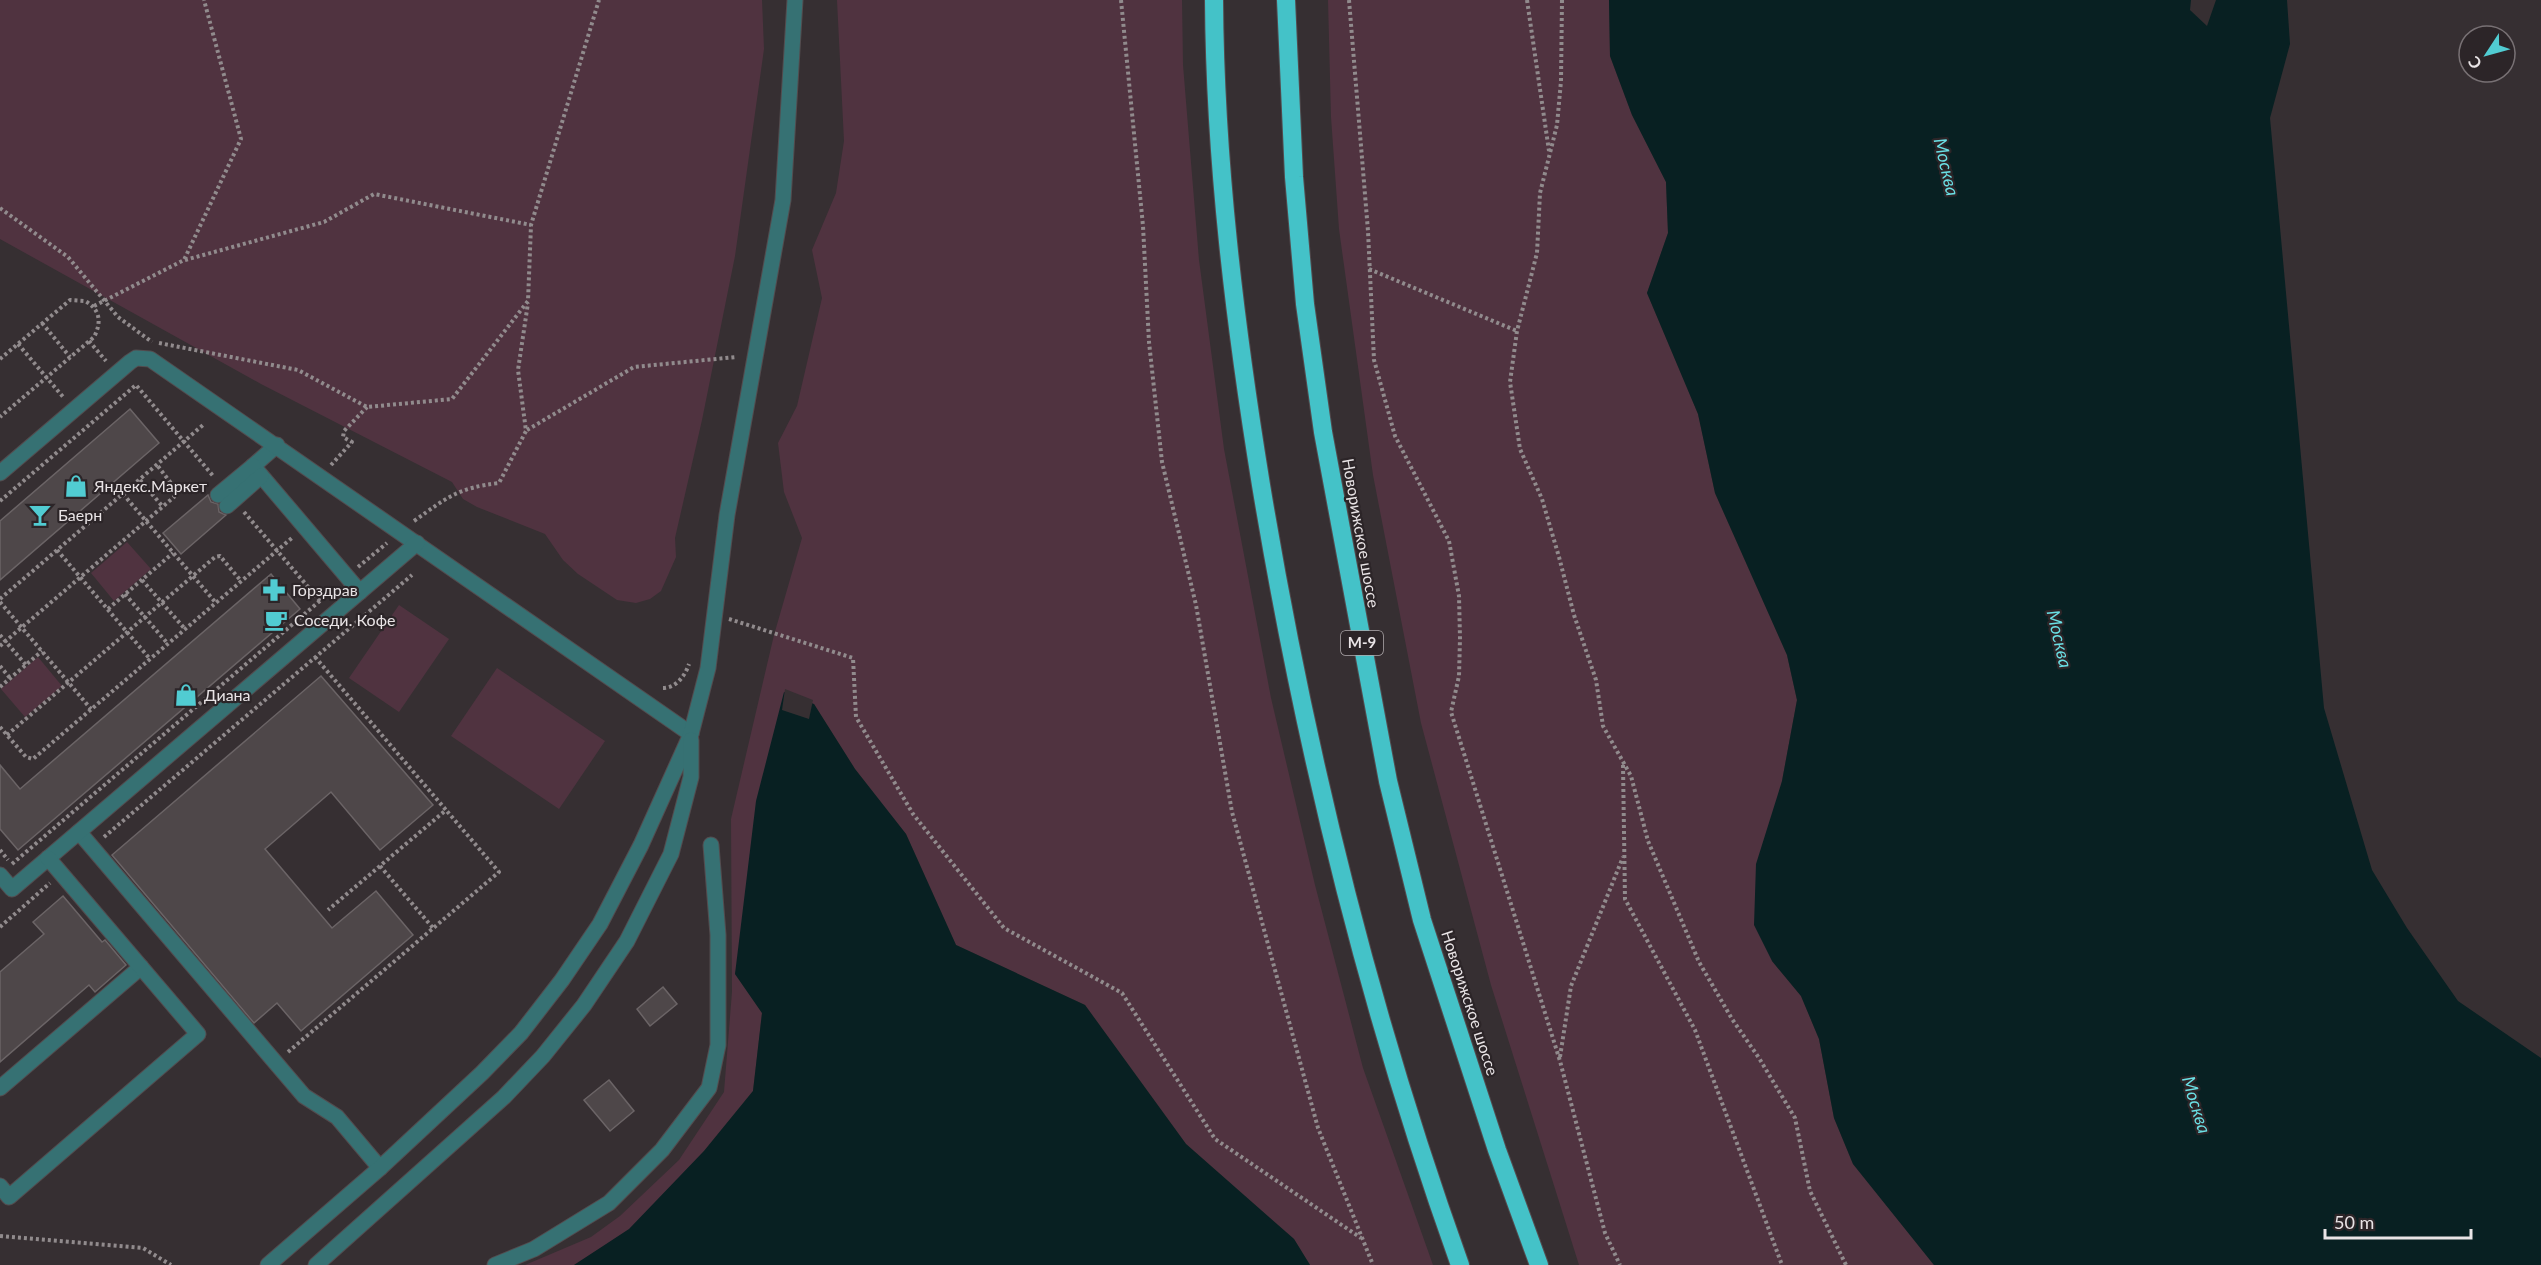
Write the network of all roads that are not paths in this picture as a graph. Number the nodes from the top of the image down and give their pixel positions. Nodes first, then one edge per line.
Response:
1 (795, 0) edge
2 (1214, 0) edge
3 (1286, 0) edge
4 (277, 446) junction
5 (257, 471) junction
6 (0, 473) edge
7 (223, 500) dead end
8 (417, 543) junction
9 (360, 592) junction
10 (691, 734) junction
11 (79, 832) junction
12 (711, 845) dead end
13 (48, 858) junction
14 (3, 872) edge
15 (141, 967) junction
16 (0, 1088) edge
17 (380, 1167) junction
18 (0, 1186) edge
19 (268, 1265) edge
20 (316, 1265) edge
21 (495, 1265) edge
22 (1460, 1265) edge
23 (1539, 1265) edge

1 - 10 street
2 - 22 highway
3 - 23 highway, Новорижское шоссе / М-9
4 - 5 street
4 - 6 street
4 - 8 street
5 - 7 street
5 - 9 street
8 - 9 street
8 - 10 street
9 - 11 street
10 - 17 street
10 - 20 street
11 - 13 street
11 - 17 street
12 - 21 street
13 - 14 street
13 - 15 street
15 - 16 street
15 - 18 street
17 - 19 street

